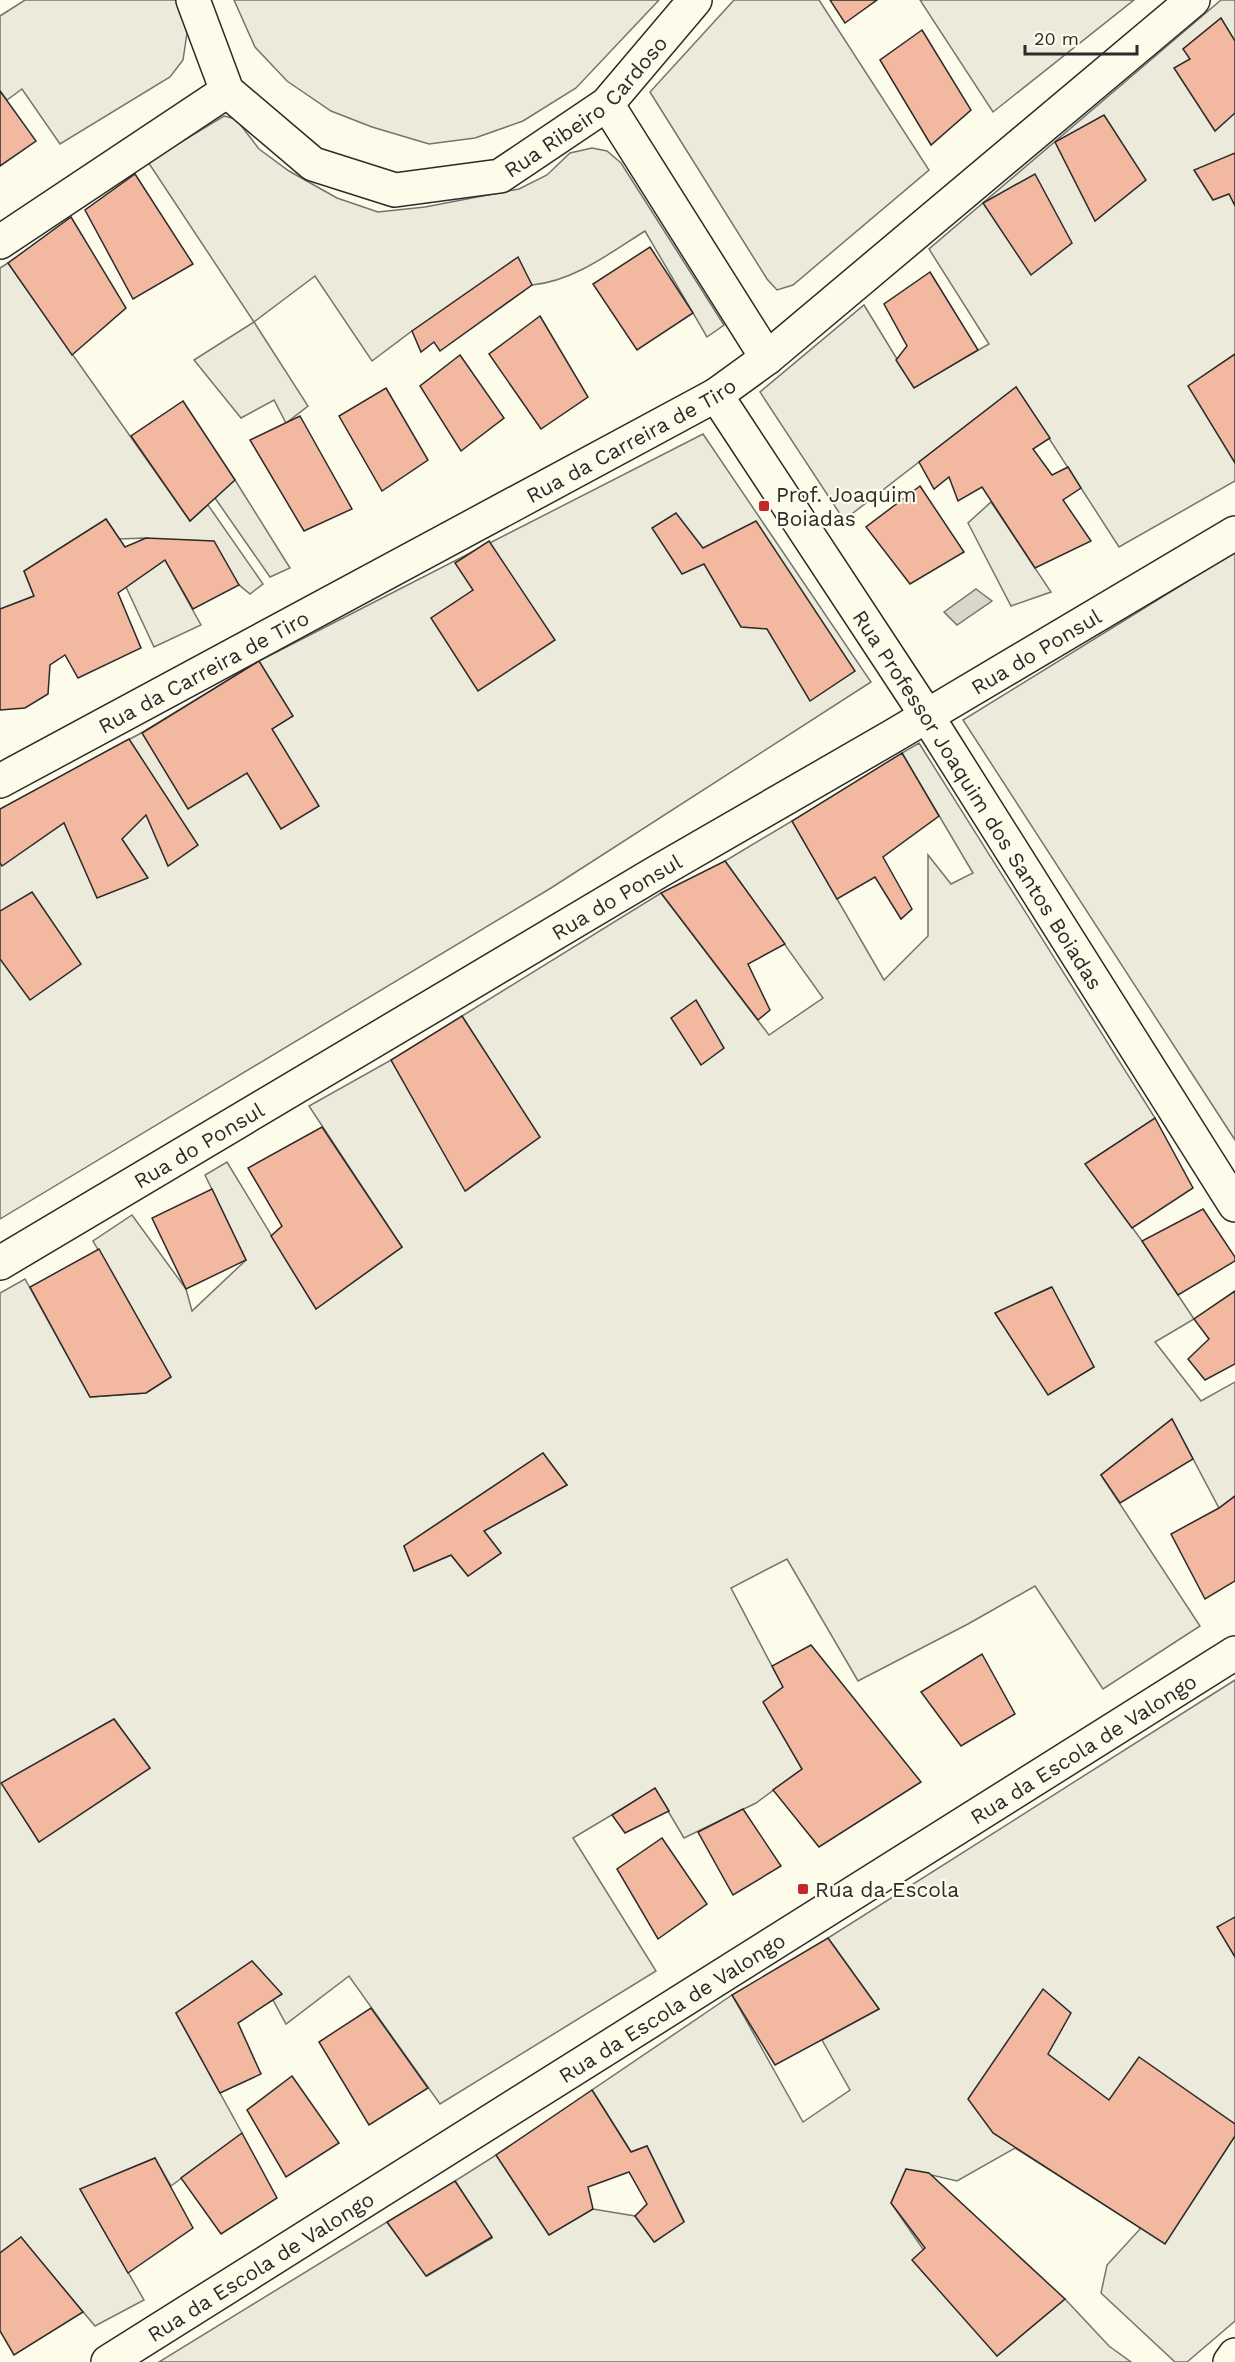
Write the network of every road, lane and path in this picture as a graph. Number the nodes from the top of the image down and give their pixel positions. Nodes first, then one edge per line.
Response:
1 (193, 0) edge
2 (695, 0) edge
3 (1193, 0) edge
4 (227, 91) junction
5 (607, 104) junction
6 (0, 242) edge
7 (767, 358) junction
8 (716, 395) junction
9 (1235, 533) edge
10 (927, 716) junction
11 (0, 781) edge
12 (1235, 1205) edge
13 (0, 1263) edge
14 (1235, 1653) edge
15 (1235, 2355) edge
16 (108, 2362) edge
17 (1230, 2362) edge

1 - 4 street, Rua Ribeiro Cardoso
2 - 5 street, Rua Ribeiro Cardoso
3 - 7 street, Rua da Carreira de Tiro
4 - 5 street, Rua Ribeiro Cardoso
4 - 6 street
5 - 7 street
7 - 8 street, Rua da Carreira de Tiro
8 - 10 street, Rua Professor Joaquim dos Santos Boiadas
8 - 11 street, Rua da Carreira de Tiro
9 - 10 street, Rua do Ponsul
10 - 12 street, Rua Professor Joaquim dos Santos Boiadas
10 - 13 street, Rua do Ponsul
14 - 16 street, Rua da Escola de Valongo
15 - 17 street

